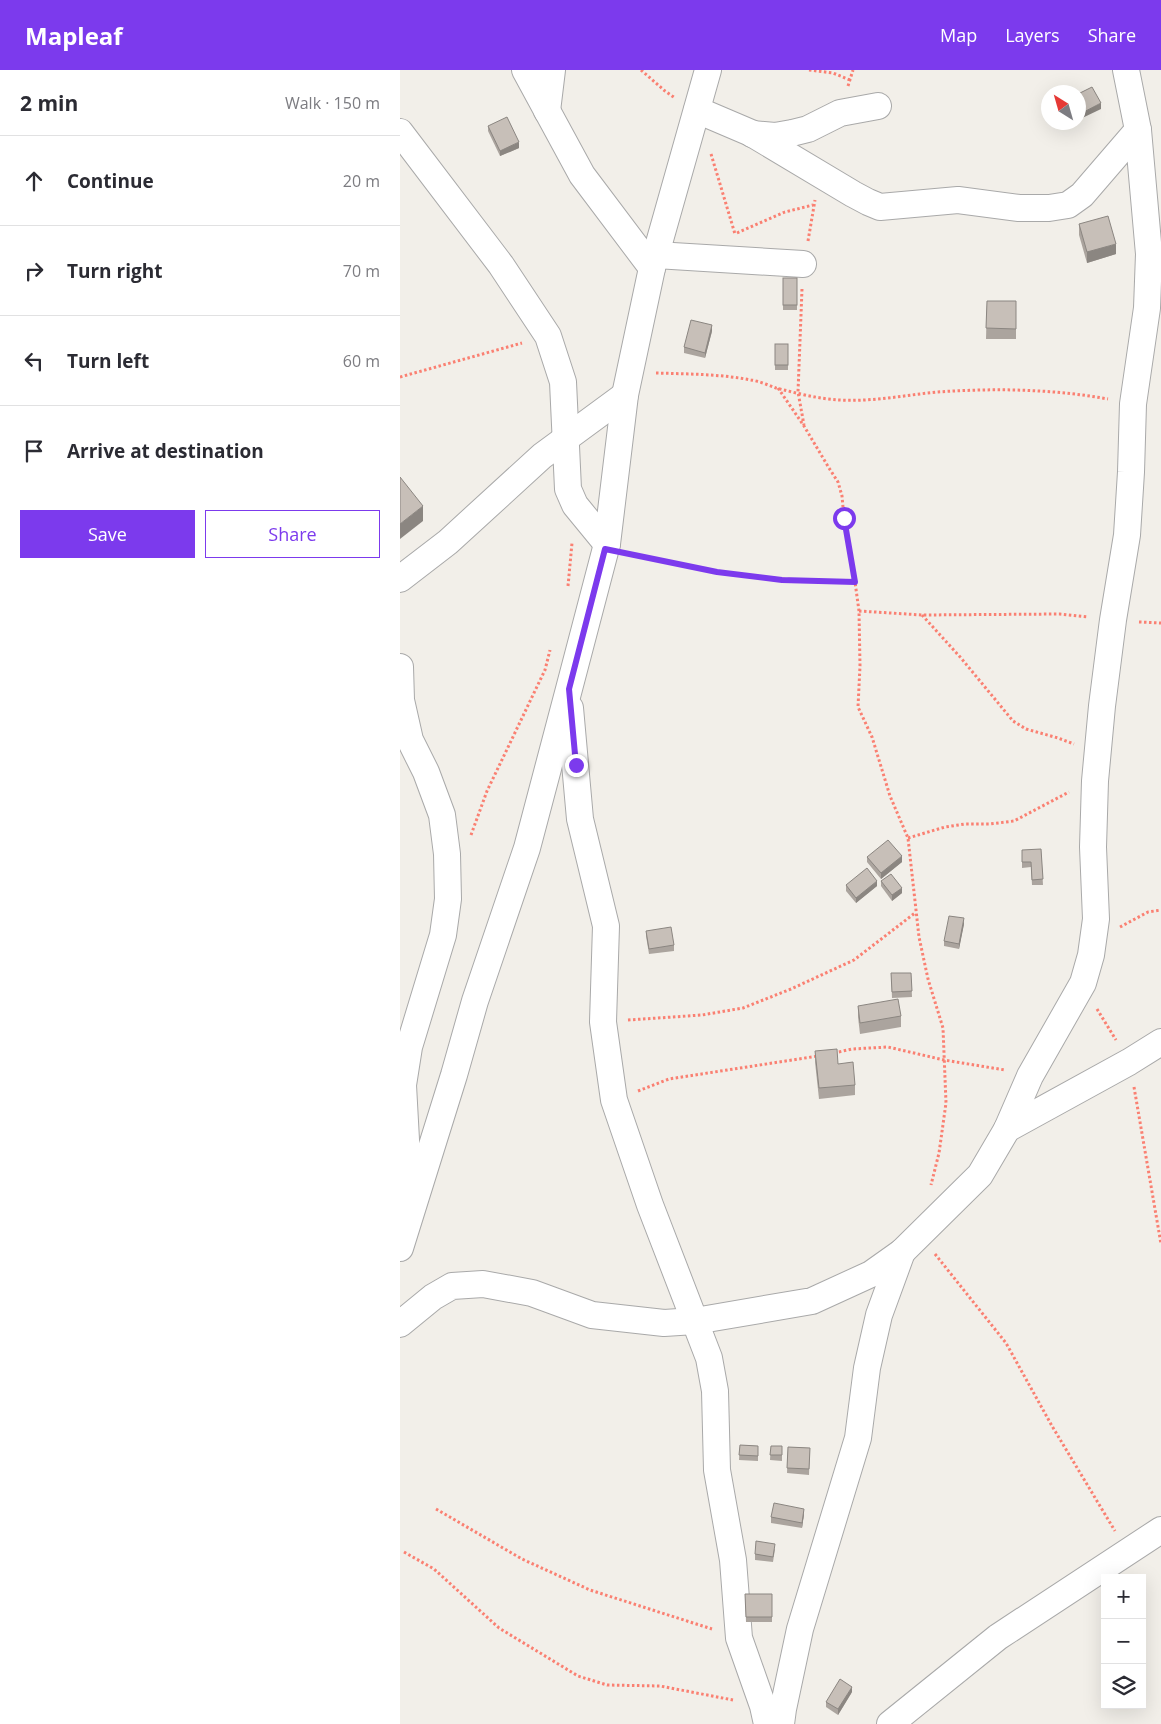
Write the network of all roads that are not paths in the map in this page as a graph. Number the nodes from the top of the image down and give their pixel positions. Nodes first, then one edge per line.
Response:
1 (525, 70) edge
2 (552, 70) edge
3 (708, 70) edge
4 (1126, 70) edge
5 (878, 106) dead end
6 (547, 111) junction
7 (694, 119) junction
8 (1138, 130) junction
9 (400, 132) edge
10 (751, 134) junction
11 (1154, 219) edge
12 (654, 262) junction
13 (804, 264) dead end
14 (627, 384) junction
15 (566, 438) junction
16 (606, 546) junction
17 (400, 579) edge
18 (400, 667) edge
19 (569, 689) junction
20 (1161, 1042) edge
21 (1007, 1130) junction
22 (410, 1213) junction
23 (911, 1244) junction
24 (400, 1248) edge
25 (695, 1321) junction
26 (400, 1324) edge
27 (1161, 1530) edge
28 (765, 1715) edge
29 (781, 1724) edge
30 (890, 1724) edge

1 - 6 street
2 - 6 street
3 - 7 street
4 - 8 street
5 - 10 street
6 - 12 street
7 - 10 street
7 - 12 street
8 - 10 street
8 - 11 street
9 - 15 street
11 - 21 street
12 - 13 street
12 - 14 street
14 - 15 street
14 - 16 street
15 - 16 street
15 - 17 street
16 - 19 street
18 - 22 street
19 - 22 street
19 - 25 street
20 - 21 street
21 - 23 street
22 - 24 street
23 - 25 street
23 - 29 street
25 - 26 street
25 - 28 street
27 - 30 street

